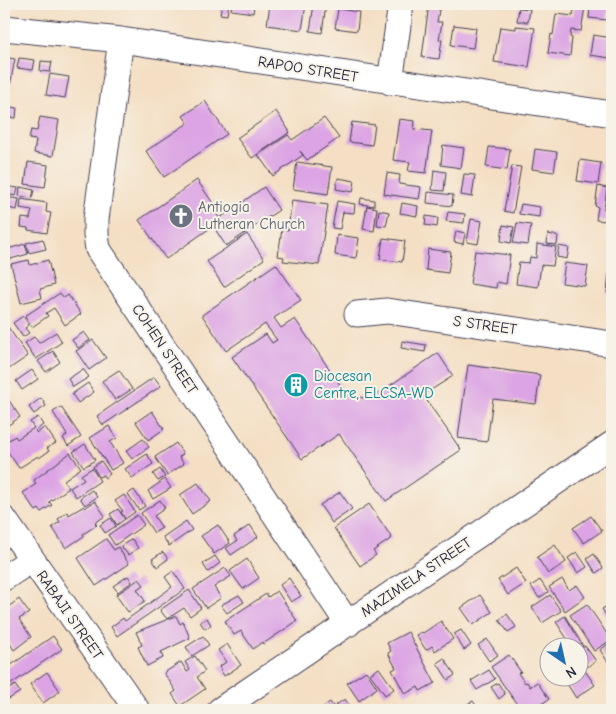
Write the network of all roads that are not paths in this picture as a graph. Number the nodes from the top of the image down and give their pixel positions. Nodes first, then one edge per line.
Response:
1 (401, 4) edge
2 (4, 28) edge
3 (121, 40) junction
4 (390, 82) junction
5 (612, 114) edge
6 (357, 314) dead end
7 (612, 344) edge
8 (612, 444) edge
9 (4, 519) edge
10 (31, 560) junction
11 (4, 578) edge
12 (348, 624) junction
13 (137, 710) edge
14 (220, 710) edge

1 - 4 street
2 - 3 street, RAPOO STREET
3 - 4 street, RAPOO STREET
3 - 12 street, COHEN STREET
4 - 5 street, RAPOO STREET
6 - 7 street, S STREET
8 - 12 street, MAZIMELA STREET
9 - 10 street, RABAJI STREET
10 - 11 street
10 - 13 street, RABAJI STREET
12 - 14 street, MAZIMELA STREET

